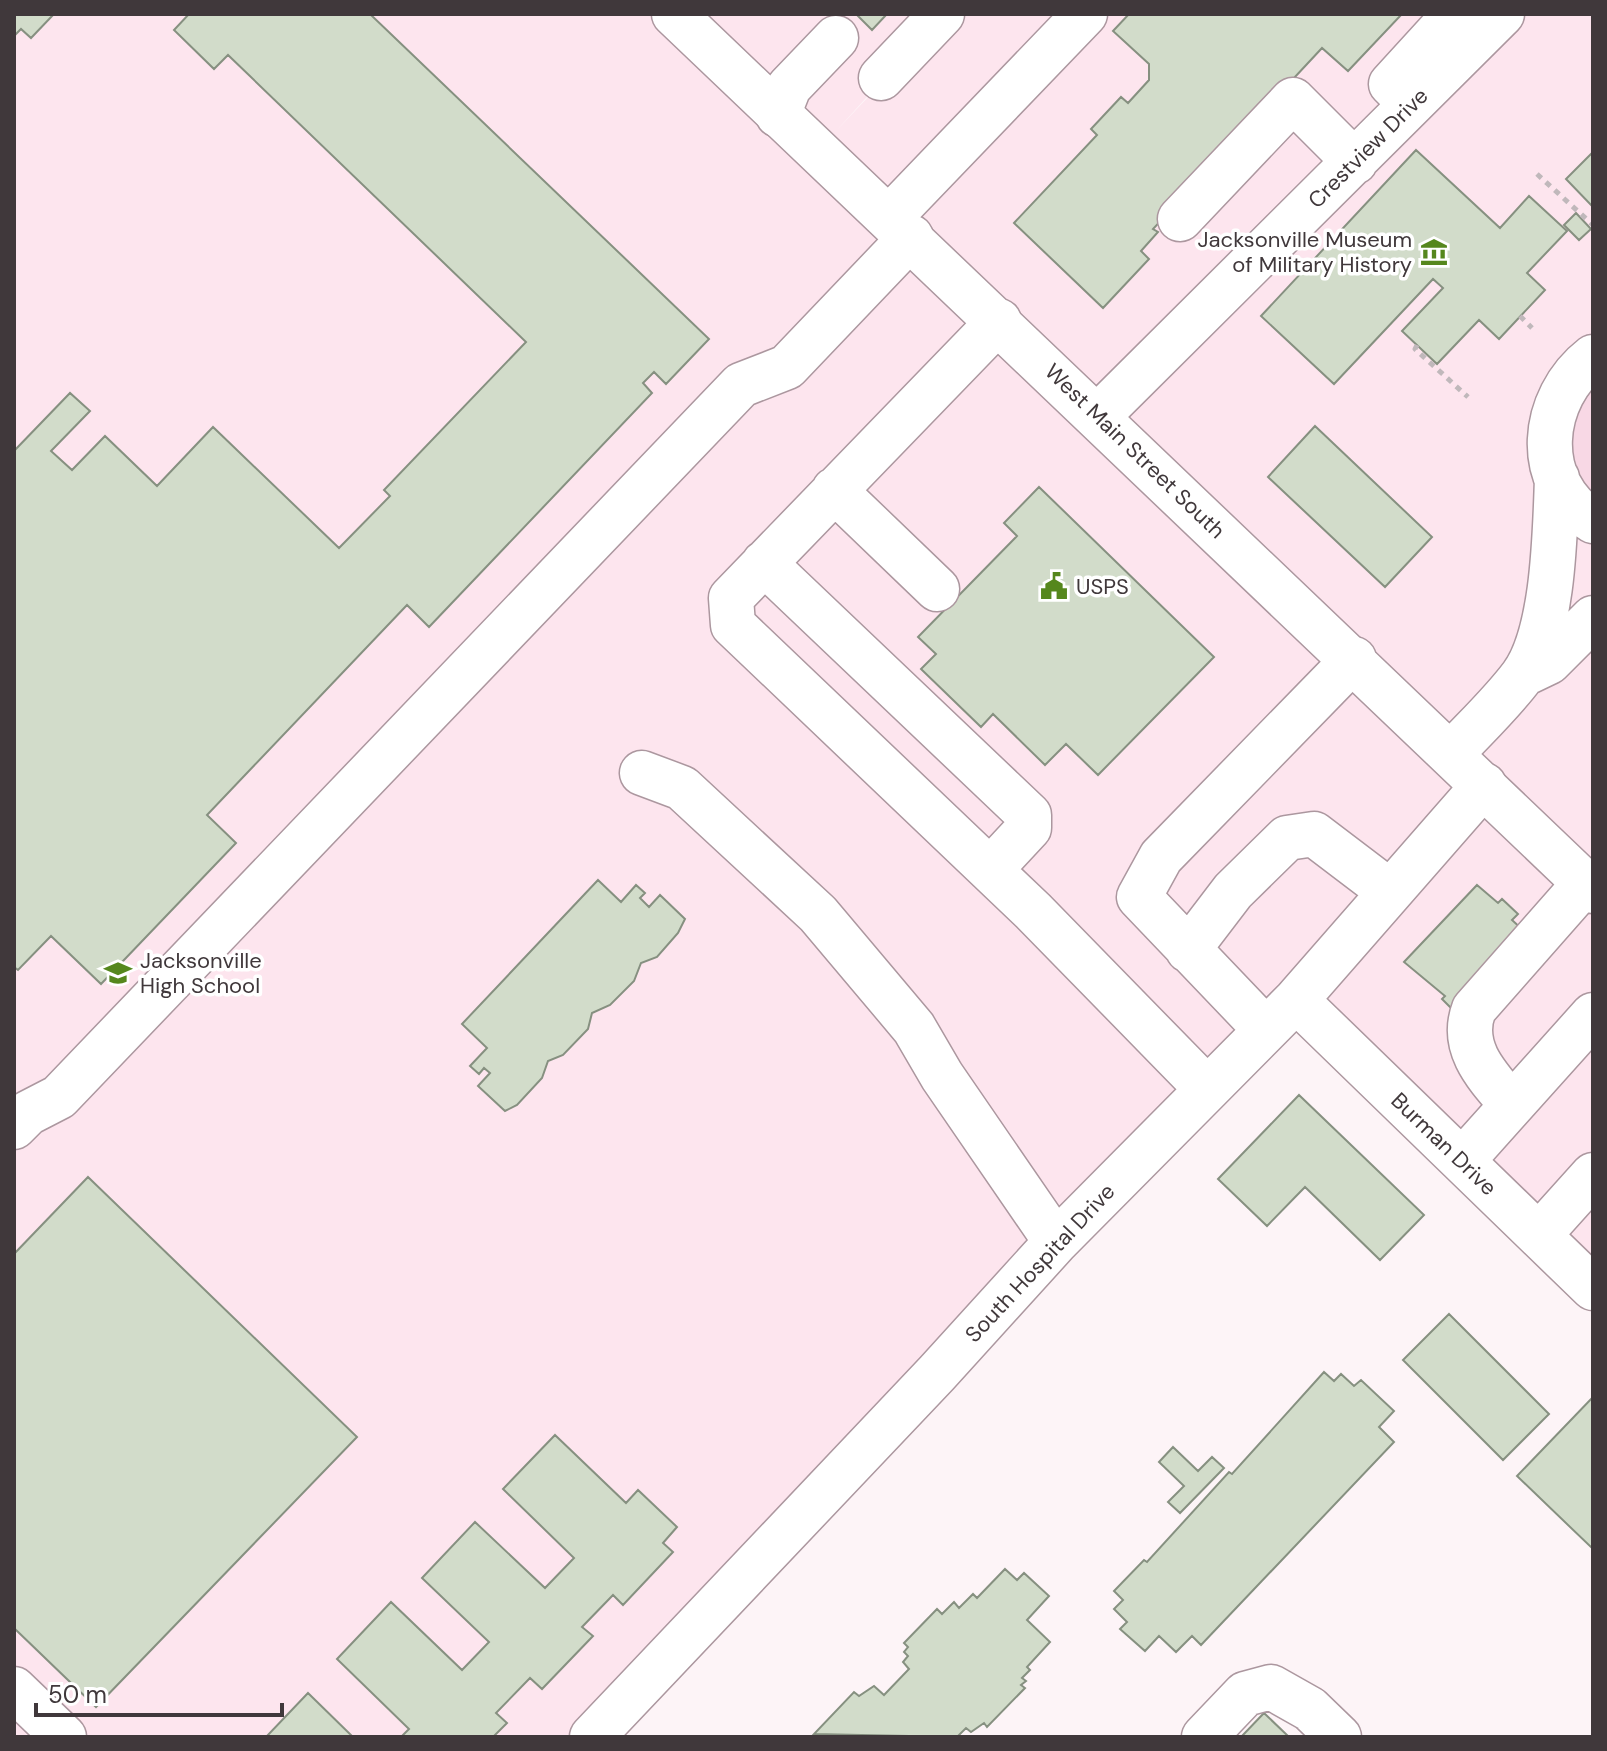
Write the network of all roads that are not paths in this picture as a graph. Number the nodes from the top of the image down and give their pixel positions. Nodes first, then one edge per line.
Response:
1 (674, 14) edge
2 (942, 14) edge
3 (1085, 14) edge
4 (1455, 14) edge
5 (1502, 14) edge
6 (836, 38) dead end
7 (881, 78) dead end
8 (1412, 105) junction
9 (778, 115) junction
10 (1355, 162) junction
11 (1180, 219) dead end
12 (900, 227) junction
13 (999, 321) junction
14 (1593, 357) edge
15 (1097, 417) junction
16 (1557, 478) junction
17 (834, 490) junction
18 (1593, 521) edge
19 (764, 563) junction
20 (937, 589) dead end
21 (1593, 618) edge
22 (1354, 659) junction
23 (1524, 674) junction
24 (1451, 754) junction
25 (642, 773) dead end
26 (1484, 785) junction
27 (990, 870) junction
28 (1589, 887) edge
29 (1389, 891) junction
30 (1188, 950) junction
31 (1281, 1015) junction
32 (1593, 1015) edge
33 (1207, 1089) junction
34 (1512, 1105) junction
35 (14, 1127) edge
36 (1462, 1161) junction
37 (1588, 1192) edge
38 (1539, 1235) junction
39 (1056, 1242) junction
40 (1593, 1288) edge
41 (14, 1689) edge
42 (64, 1737) edge
43 (592, 1737) edge
44 (1204, 1737) edge
45 (1339, 1737) edge

1 - 9 street, West Main Street South
2 - 7 street
3 - 12 street
4 - 8 street
5 - 8 street, Crestview Drive
6 - 9 street
8 - 10 street, Crestview Drive
9 - 12 street, West Main Street South
10 - 11 street
10 - 15 street, Crestview Drive
12 - 13 street, West Main Street South
12 - 35 street
13 - 15 street, West Main Street South
13 - 17 street
14 - 16 street
15 - 22 street, West Main Street South
16 - 18 street
16 - 23 street
17 - 19 street
17 - 20 street
19 - 27 street
19 - 27 street
21 - 23 street
22 - 24 street, West Main Street South
22 - 30 street, Burman Drive
23 - 24 street
24 - 26 street, West Main Street South
25 - 39 street
26 - 28 street, West Main Street South
26 - 29 street, South Hospital Drive
27 - 33 street
28 - 34 street
29 - 30 street
29 - 31 street, South Hospital Drive
30 - 31 street, Burman Drive
31 - 33 street, South Hospital Drive
31 - 36 street, Burman Drive
32 - 34 street
33 - 39 street, South Hospital Drive
34 - 36 street
36 - 38 street, Burman Drive
37 - 38 street
38 - 40 street, Burman Drive
39 - 43 street, South Hospital Drive
41 - 42 street
44 - 45 street

